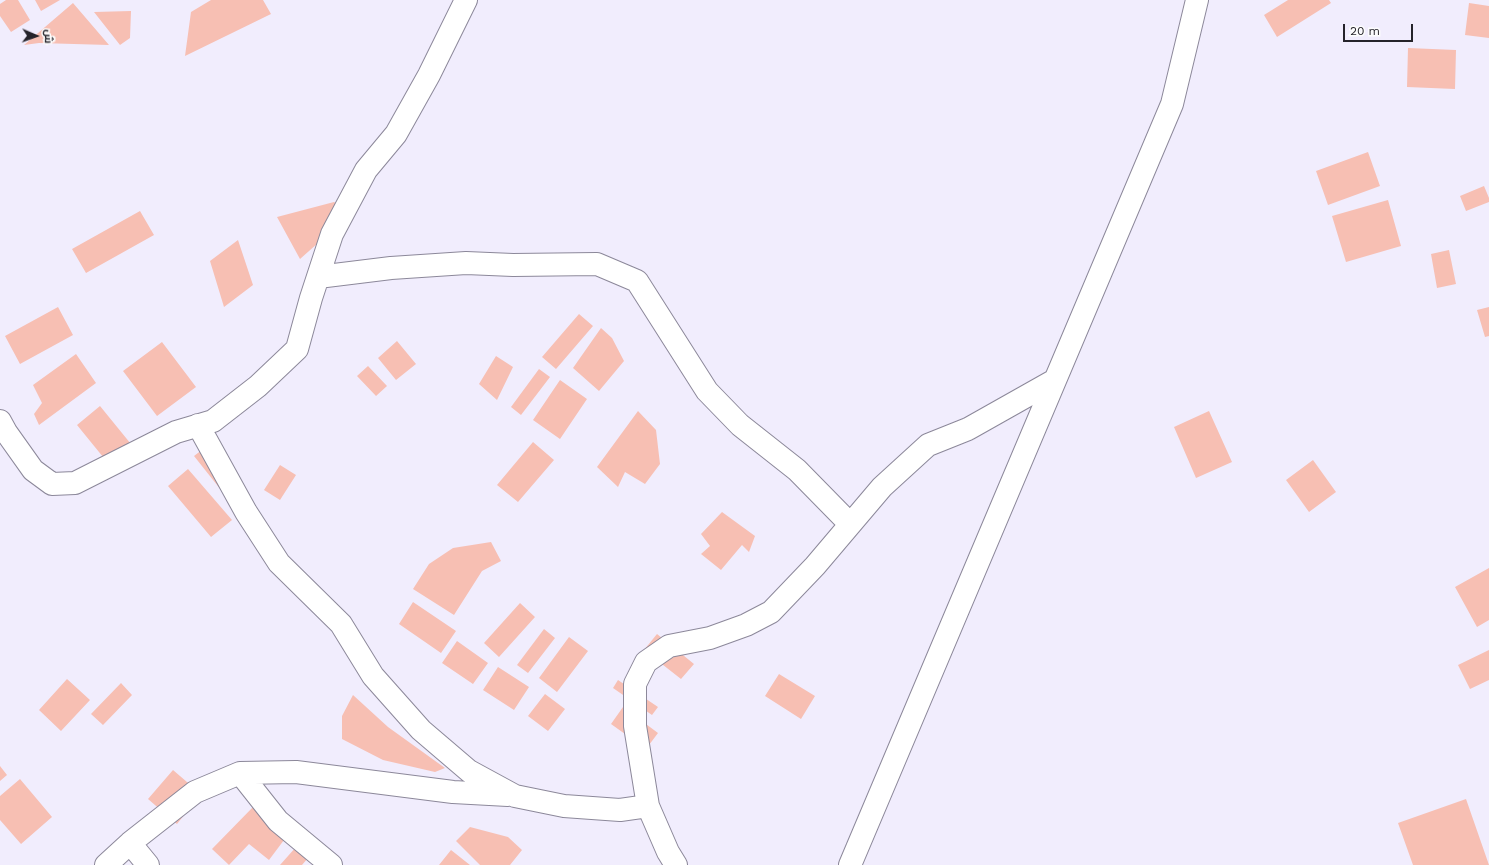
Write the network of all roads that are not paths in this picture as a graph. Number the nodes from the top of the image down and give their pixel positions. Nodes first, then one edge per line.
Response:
1 (466, 0) edge
2 (1197, 0) edge
3 (318, 277) junction
4 (1055, 380) junction
5 (0, 421) edge
6 (198, 425) junction
7 (850, 524) junction
8 (240, 773) junction
9 (515, 796) junction
10 (648, 806) junction
11 (130, 843) junction
12 (106, 865) edge
13 (148, 865) edge
14 (331, 865) edge
15 (676, 865) edge
16 (850, 865) edge

1 - 3 street
2 - 4 street
3 - 6 street
3 - 7 street
4 - 7 street
4 - 16 street
5 - 6 street
6 - 9 street
7 - 10 street
8 - 9 street
8 - 11 street
8 - 14 street
9 - 10 street
10 - 15 street
11 - 12 street
11 - 13 street

